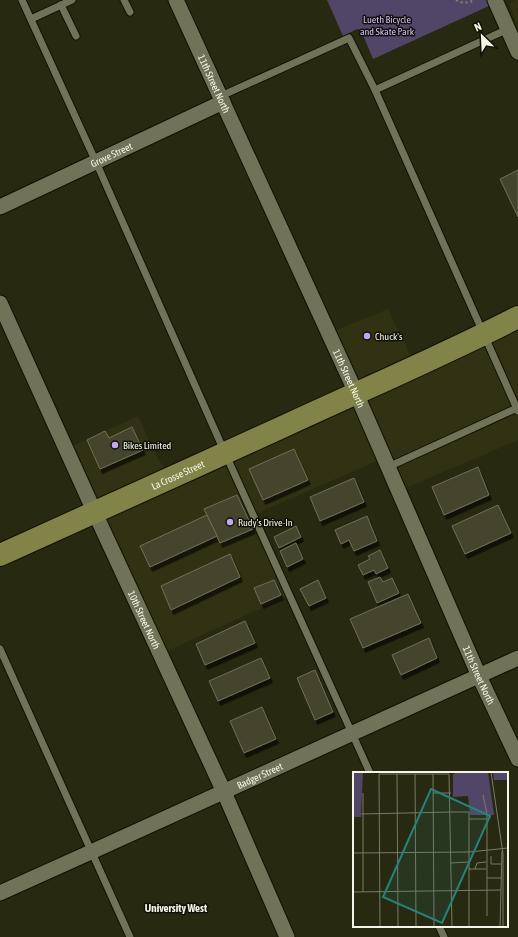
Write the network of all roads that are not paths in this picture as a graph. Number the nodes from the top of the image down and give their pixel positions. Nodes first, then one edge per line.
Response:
1 (22, 0) edge
2 (72, 0) edge
3 (124, 0) edge
4 (176, 0) edge
5 (495, 0) edge
6 (62, 5) junction
7 (130, 12) dead end
8 (31, 19) junction
9 (508, 30) junction
10 (76, 36) dead end
11 (518, 52) edge
12 (375, 90) junction
13 (222, 99) junction
14 (96, 162) junction
15 (0, 207) edge
16 (0, 303) edge
17 (518, 317) edge
18 (484, 334) junction
19 (356, 393) junction
20 (517, 409) edge
21 (225, 453) junction
22 (388, 467) junction
23 (95, 513) junction
24 (0, 555) edge
25 (0, 649) edge
26 (518, 658) edge
27 (479, 676) junction
28 (352, 734) junction
29 (518, 759) edge
30 (370, 772) edge
31 (224, 792) junction
32 (91, 852) junction
33 (0, 893) edge
34 (439, 927) edge
35 (130, 937) edge
36 (287, 937) edge
37 (444, 937) edge

1 - 8 lane
2 - 6 lane
3 - 7 lane
4 - 13 street, 11th Street North
5 - 9 street
6 - 8 lane
6 - 10 lane
8 - 14 lane
9 - 11 street
9 - 12 lane
12 - 13 lane
12 - 18 lane
13 - 14 street, Grove Street
13 - 19 street, 11th Street North
14 - 15 street, Grove Street
14 - 21 lane
16 - 23 street, 10th Street North
17 - 18 main road, La Crosse Street
18 - 19 main road, La Crosse Street
18 - 20 lane
19 - 21 main road, La Crosse Street
19 - 22 street, 11th Street North
20 - 22 lane
21 - 23 main road, La Crosse Street
21 - 28 lane
22 - 27 street, 11th Street North
23 - 24 main road, La Crosse Street
23 - 31 street, 10th Street North
25 - 32 lane
26 - 27 street, Badger Street
27 - 28 street, Badger Street
27 - 29 street, 11th Street North
28 - 30 lane
28 - 31 street, Badger Street
31 - 32 street, Badger Street
31 - 36 street, 10th Street North
32 - 33 street, Badger Street
32 - 35 lane
34 - 37 lane

